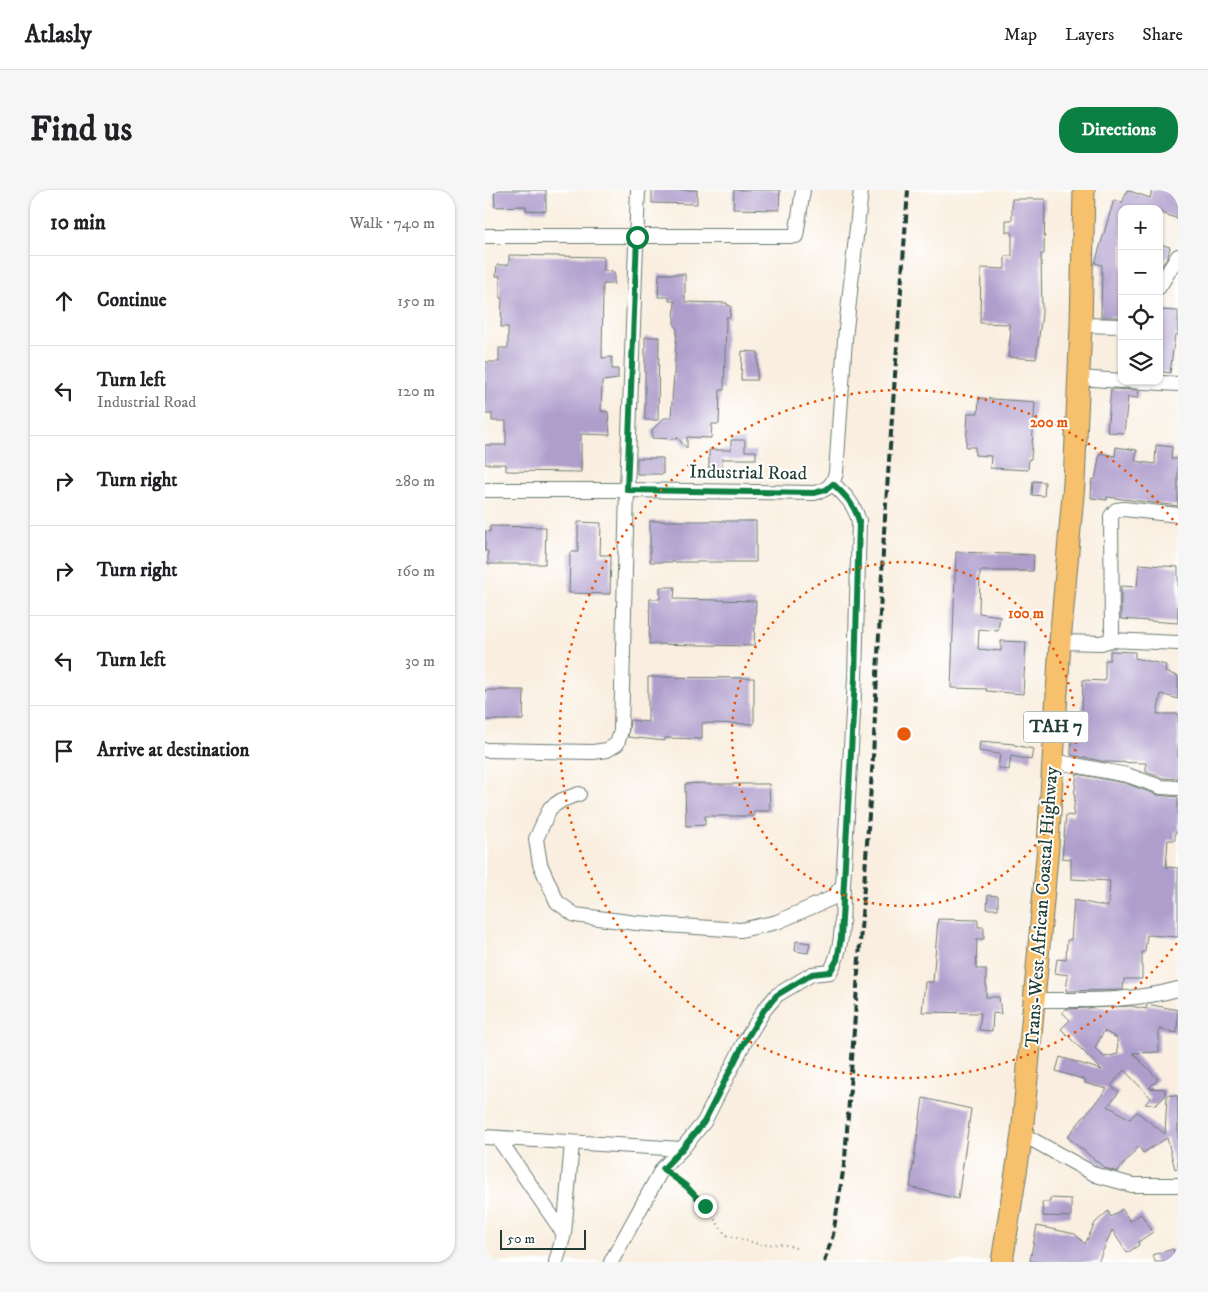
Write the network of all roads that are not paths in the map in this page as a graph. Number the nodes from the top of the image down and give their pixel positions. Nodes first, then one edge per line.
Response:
1 (639, 190) edge
2 (803, 190) edge
3 (861, 190) edge
4 (1084, 190) edge
5 (485, 236) edge
6 (637, 237) junction
7 (1178, 256) edge
8 (1163, 280) edge
9 (1081, 325) junction
10 (1118, 326) edge
11 (1079, 378) junction
12 (1118, 381) edge
13 (1163, 383) edge
14 (1178, 384) edge
15 (833, 484) junction
16 (485, 490) edge
17 (627, 490) junction
18 (1178, 515) edge
19 (1111, 640) junction
20 (1061, 642) junction
21 (1178, 643) edge
22 (485, 750) edge
23 (1053, 761) junction
24 (1178, 788) edge
25 (579, 794) dead end
26 (843, 885) junction
27 (1178, 989) edge
28 (1035, 1000) junction
29 (1022, 1134) junction
30 (492, 1138) edge
31 (572, 1144) junction
32 (682, 1149) junction
33 (1178, 1185) edge
34 (564, 1234) junction
35 (556, 1262) edge
36 (611, 1262) edge
37 (1002, 1262) edge

1 - 6 street
2 - 6 street
3 - 15 street, Industrial Road
4 - 9 highway, Trans-West African Coastal Highway / TAH 7
5 - 6 street
6 - 17 street
7 - 8 street
9 - 10 street
9 - 11 highway, Trans-West African Coastal Highway / TAH 7
11 - 12 street
11 - 20 highway, Trans-West African Coastal Highway / TAH 7
13 - 14 street
15 - 17 street, Industrial Road
15 - 26 street
16 - 17 street, Industrial Road
17 - 22 street
18 - 19 street
19 - 20 street
19 - 21 street
20 - 23 highway, Trans-West African Coastal Highway / TAH 7
23 - 24 street
23 - 28 highway, Trans-West African Coastal Highway / TAH 7
25 - 26 street
26 - 32 street
27 - 28 street
28 - 29 highway, Trans-West African Coastal Highway / TAH 7
29 - 33 street
29 - 37 highway, Trans-West African Coastal Highway / TAH 7
30 - 31 street
30 - 34 street
31 - 32 street
31 - 34 street
32 - 36 street
34 - 35 street

